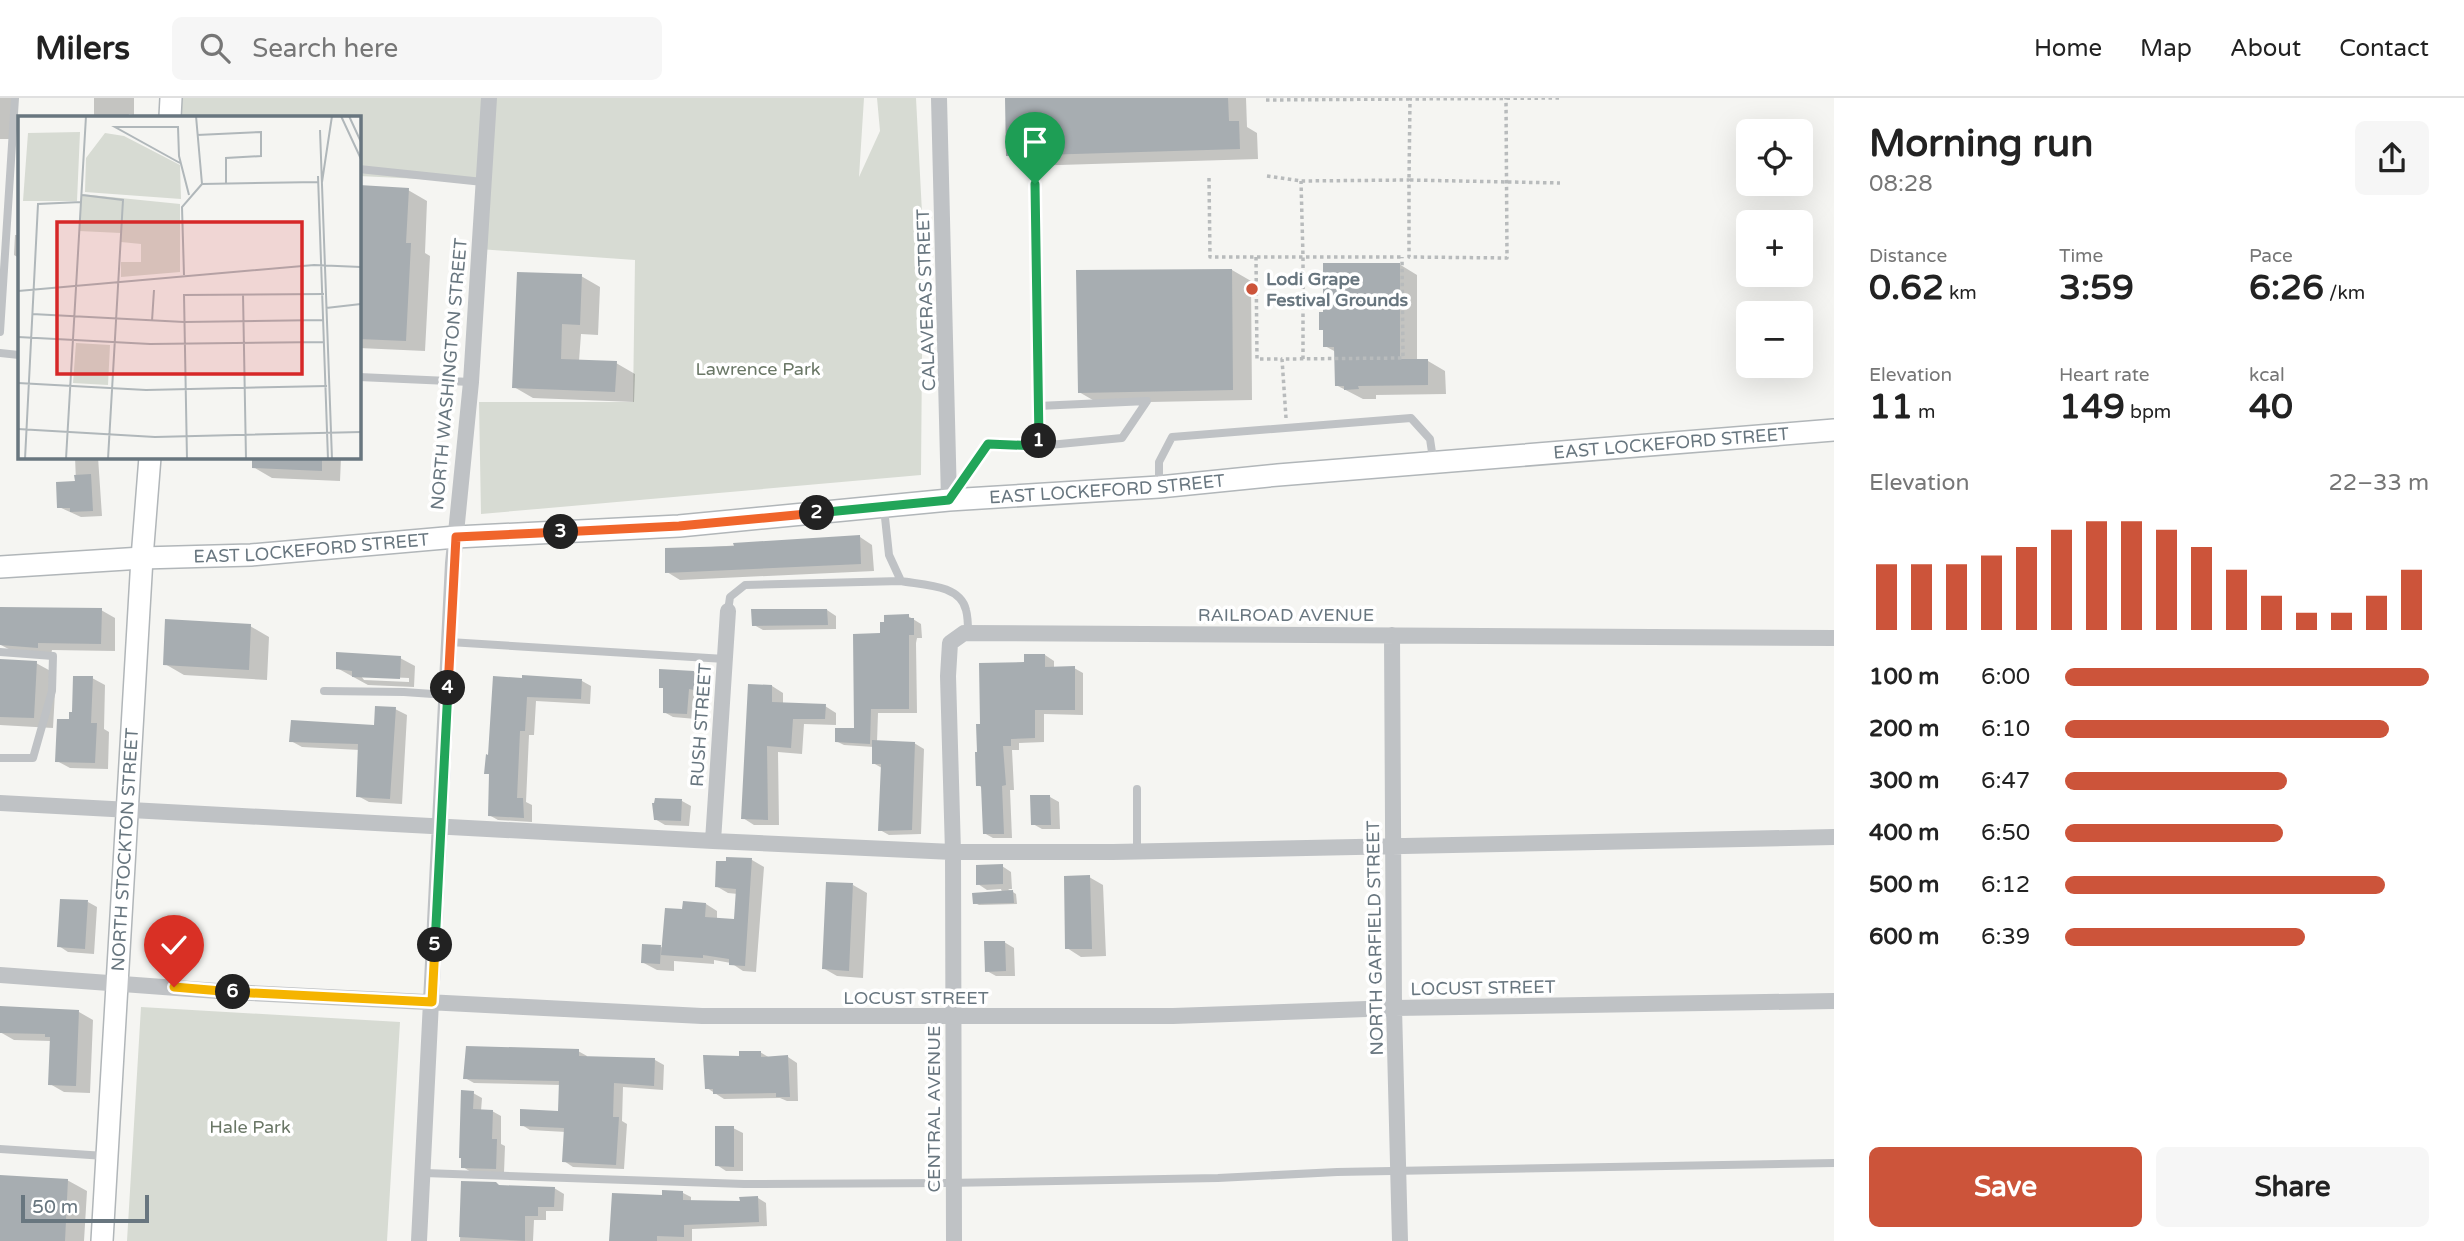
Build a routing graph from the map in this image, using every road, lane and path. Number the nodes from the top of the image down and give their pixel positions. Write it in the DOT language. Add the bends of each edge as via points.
graph roads {
  1 [pos="15,98"];
  2 [pos="171,98"];
  3 [pos="489,98"];
  4 [pos="939,98"];
  5 [pos="1506,98"];
  6 [pos="1559,98"];
  7 [pos="1410,99"];
  8 [pos="1266,100"];
  9 [pos="170,116"];
  10 [pos="0,141"];
  11 [pos="12,141"];
  12 [pos="360,169"];
  13 [pos="1267,176"];
  14 [pos="1209,178"];
  15 [pos="1409,180"];
  16 [pos="1301,181"];
  17 [pos="483,182"];
  18 [pos="1506,182"];
  19 [pos="1560,183"];
  20 [pos="1035,184"];
  21 [pos="1256,257"];
  22 [pos="1303,257"];
  23 [pos="1402,257"];
  24 [pos="1409,257"];
  25 [pos="0,332"];
  26 [pos="0,353"];
  27 [pos="18,355"];
  28 [pos="1282,359"];
  29 [pos="1303,359"];
  30 [pos="360,377"];
  31 [pos="471,382"];
  32 [pos="1038,406"];
  33 [pos="1287,428"];
  34 [pos="1834,430"];
  35 [pos="1039,446"];
  36 [pos="150,458"];
  37 [pos="1434,462"];
  38 [pos="1159,487"];
  39 [pos="949,500"];
  40 [pos="884,507"];
  41 [pos="456,537"];
  42 [pos="142,558"];
  43 [pos="0,567"];
  44 [pos="901,581"];
  45 [pos="728,611"];
  46 [pos="968,633"];
  47 [pos="1392,635"];
  48 [pos="1834,638"];
  49 [pos="449,642"];
  50 [pos="0,652"];
  51 [pos="725,659"];
  52 [pos="324,691"];
  53 [pos="447,695"];
  54 [pos="0,758"];
  55 [pos="1137,789"];
  56 [pos="0,803"];
  57 [pos="128,811"];
  58 [pos="441,826"];
  59 [pos="1834,837"];
  60 [pos="713,841"];
  61 [pos="1393,846"];
  62 [pos="953,852"];
  63 [pos="1137,852"];
  64 [pos="0,975"];
  65 [pos="118,982"];
  66 [pos="432,1002"];
  67 [pos="1834,1002"];
  68 [pos="1394,1008"];
  69 [pos="953,1017"];
  70 [pos="0,1149"];
  71 [pos="107,1156"];
  72 [pos="1834,1163"];
  73 [pos="1398,1172"];
  74 [pos="424,1173"];
  75 [pos="953,1182"];
  76 [pos="102,1241"];
  77 [pos="419,1241"];
  78 [pos="954,1241"];
  79 [pos="1400,1241"];
  1 -- 11 [label="lane"];
  2 -- 9 [label="street"];
  3 -- 17 [label="street, NORTH WASHINGTON STREET"];
  4 -- 39 [label="street, CALAVERAS STREET"];
  5 -- 6 [label="path"];
  5 -- 7 [label="path"];
  5 -- 18 [label="path"];
  7 -- 8 [label="path"];
  7 -- 15 [label="path"];
  10 -- 11 [label="lane"];
  11 -- 25 [label="lane"];
  12 -- 17 [label="lane"];
  13 -- 16 [label="path"];
  14 -- 21 [label="path" via="1210,257"];
  15 -- 16 [label="path"];
  15 -- 18 [label="path"];
  15 -- 24 [label="path"];
  16 -- 22 [label="path"];
  17 -- 31 [label="street, NORTH WASHINGTON STREET"];
  18 -- 19 [label="path"];
  18 -- 24 [label="path" via="1507,258"];
  20 -- 32 [label="lane"];
  21 -- 22 [label="path"];
  21 -- 28 [label="path" via="1256,359"];
  22 -- 23 [label="path"];
  22 -- 29 [label="path"];
  23 -- 24 [label="path"];
  23 -- 29 [label="path" via="1404,358"];
  26 -- 27 [label="lane"];
  28 -- 29 [label="path"];
  28 -- 33 [label="path"];
  30 -- 31 [label="lane"];
  31 -- 41 [label="street, NORTH WASHINGTON STREET"];
  32 -- 35 [label="lane"];
  32 -- 35 [label="lane" via="1147,401 1122,438"];
  33 -- 37 [label="lane" via="1411,418 1430,439"];
  33 -- 38 [label="lane" via="1172,437 1159,462"];
  34 -- 37 [label="street, EAST LOCKEFORD STREET"];
  35 -- 39 [label="lane" via="988,444"];
  36 -- 42 [label="street, NORTH STOCKTON STREET"];
  37 -- 38 [label="street, EAST LOCKEFORD STREET"];
  38 -- 39 [label="street, EAST LOCKEFORD STREET"];
  39 -- 40 [label="street, EAST LOCKEFORD STREET"];
  40 -- 41 [label="street, EAST LOCKEFORD STREET" via="679,526"];
  40 -- 44 [label="lane" via="889,555"];
  41 -- 42 [label="street, EAST LOCKEFORD STREET" via="251,555"];
  41 -- 49 [label="street, NORTH WASHINGTON STREET"];
  42 -- 43 [label="street, EAST LOCKEFORD STREET"];
  42 -- 57 [label="street, NORTH STOCKTON STREET"];
  44 -- 45 [label="lane" via="745,585 730,597"];
  44 -- 46 [label="lane" via="946,589 958,596 966,607"];
  45 -- 51 [label="street, RUSH STREET"];
  46 -- 47 [label="street, RAILROAD AVENUE"];
  46 -- 62 [label="street" via="950,643"];
  47 -- 48 [label="street, RAILROAD AVENUE"];
  47 -- 61 [label="street, NORTH GARFIELD STREET"];
  49 -- 51 [label="lane"];
  49 -- 53 [label="street, NORTH WASHINGTON STREET"];
  50 -- 54 [label="lane" via="53,656 52,691 33,758"];
  51 -- 60 [label="street, RUSH STREET"];
  52 -- 53 [label="lane"];
  53 -- 58 [label="street, NORTH WASHINGTON STREET"];
  55 -- 63 [label="lane"];
  56 -- 57 [label="street"];
  57 -- 58 [label="street"];
  57 -- 65 [label="street, NORTH STOCKTON STREET"];
  58 -- 60 [label="street"];
  58 -- 66 [label="street, NORTH WASHINGTON STREET"];
  59 -- 61 [label="street"];
  60 -- 62 [label="street"];
  61 -- 63 [label="street"];
  61 -- 68 [label="street, NORTH GARFIELD STREET"];
  62 -- 63 [label="street"];
  62 -- 69 [label="street, CENTRAL AVENUE"];
  64 -- 65 [label="street, LOCUST STREET"];
  65 -- 66 [label="street, LOCUST STREET"];
  65 -- 71 [label="street, NORTH STOCKTON STREET"];
  66 -- 69 [label="street, LOCUST STREET" via="702,1016"];
  66 -- 74 [label="street, NORTH WASHINGTON STREET"];
  67 -- 68 [label="street, LOCUST STREET"];
  68 -- 69 [label="street, LOCUST STREET"];
  68 -- 73 [label="street, NORTH GARFIELD STREET"];
  69 -- 75 [label="street, CENTRAL AVENUE"];
  70 -- 71 [label="lane"];
  71 -- 76 [label="street, NORTH STOCKTON STREET"];
  72 -- 73 [label="lane"];
  73 -- 75 [label="lane"];
  73 -- 79 [label="street, NORTH GARFIELD STREET"];
  74 -- 75 [label="lane" via="744,1184"];
  74 -- 77 [label="street, NORTH WASHINGTON STREET"];
  75 -- 78 [label="street, CENTRAL AVENUE"];
}
